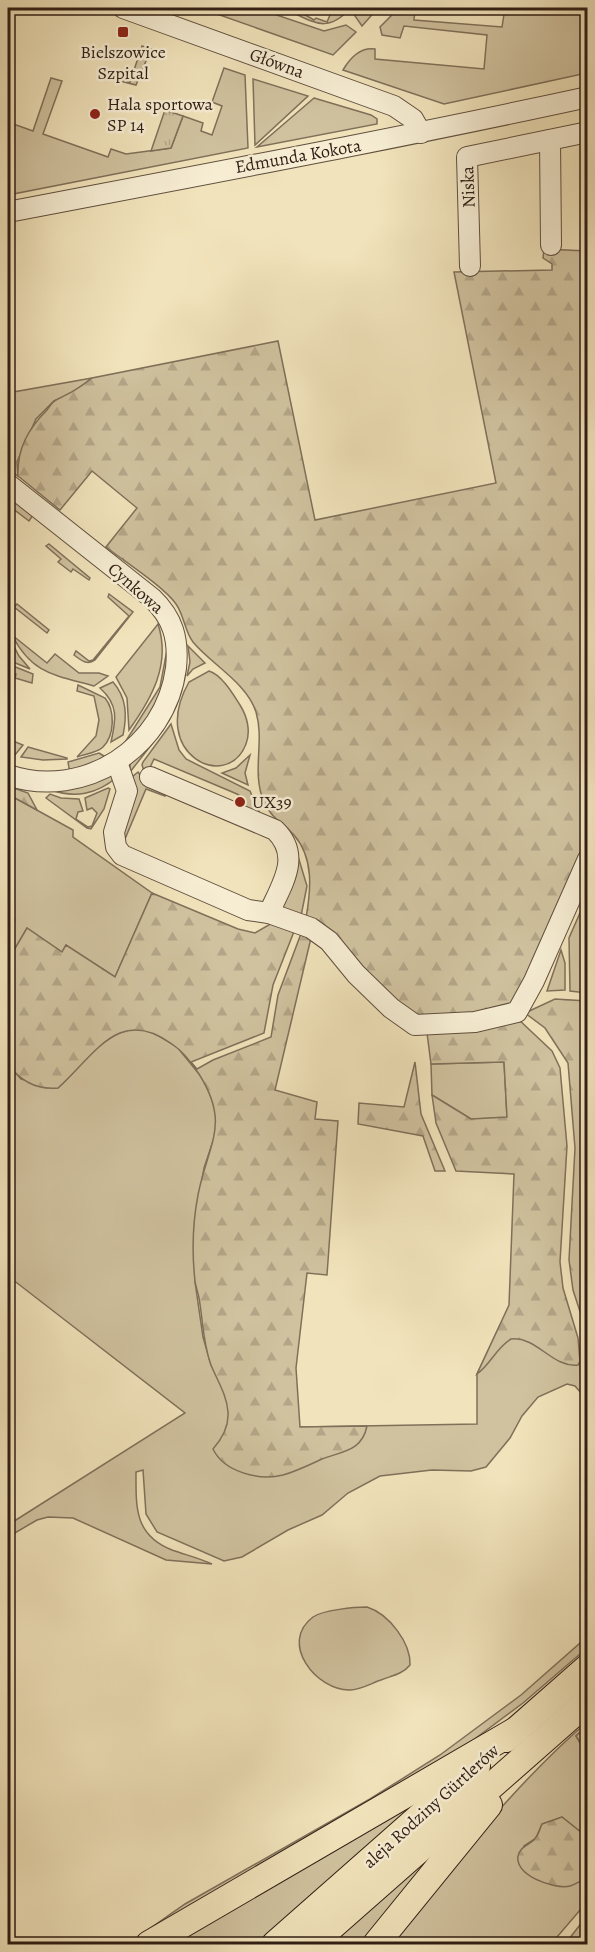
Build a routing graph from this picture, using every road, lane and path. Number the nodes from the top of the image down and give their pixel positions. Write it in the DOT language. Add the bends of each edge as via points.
graph roads {
  1 [pos="123,8"];
  2 [pos="588,96"];
  3 [pos="588,132"];
  4 [pos="421,133"];
  5 [pos="550,140"];
  6 [pos="8,212"];
  7 [pos="551,245"];
  8 [pos="471,266"];
  9 [pos="8,484"];
  10 [pos="121,759"];
  11 [pos="8,775"];
  12 [pos="150,777"];
  13 [pos="588,859"];
  14 [pos="269,913"];
  15 [pos="588,1668"];
  16 [pos="588,1701"];
  17 [pos="518,1729"];
  18 [pos="543,1741"];
  19 [pos="153,1943"];
  20 [pos="275,1944"];
  21 [pos="312,1944"];
  22 [pos="376,1944"];
  1 -- 4 [label="street, Główna" via="394,106 412,119"];
  2 -- 4 [label="street, Edmunda Kokota"];
  3 -- 5 [label="street, Niska"];
  4 -- 6 [label="street, Edmunda Kokota"];
  5 -- 7 [label="street"];
  5 -- 8 [label="street, Niska" via="467,157"];
  9 -- 10 [label="street, Cynkowa" via="152,598 174,628 177,659 171,690 159,719"];
  10 -- 11 [label="street" via="88,776 70,780 33,781"];
  10 -- 14 [label="street" via="127,790 114,832 118,851 248,910"];
  12 -- 14 [label="street" via="275,830 283,837 290,857 289,868"];
  13 -- 14 [label="street" via="517,1012 464,1023 421,1027 410,1022 356,974 322,934"];
  15 -- 17 [label="main road, aleja Rodziny Gürtlerów"];
  16 -- 18 [label="main road, aleja Rodziny Gürtlerów"];
  17 -- 19 [label="main road"];
  17 -- 20 [label="main road, aleja Rodziny Gürtlerów"];
  18 -- 21 [label="main road, aleja Rodziny Gürtlerów"];
  18 -- 22 [label="main road"];
}
